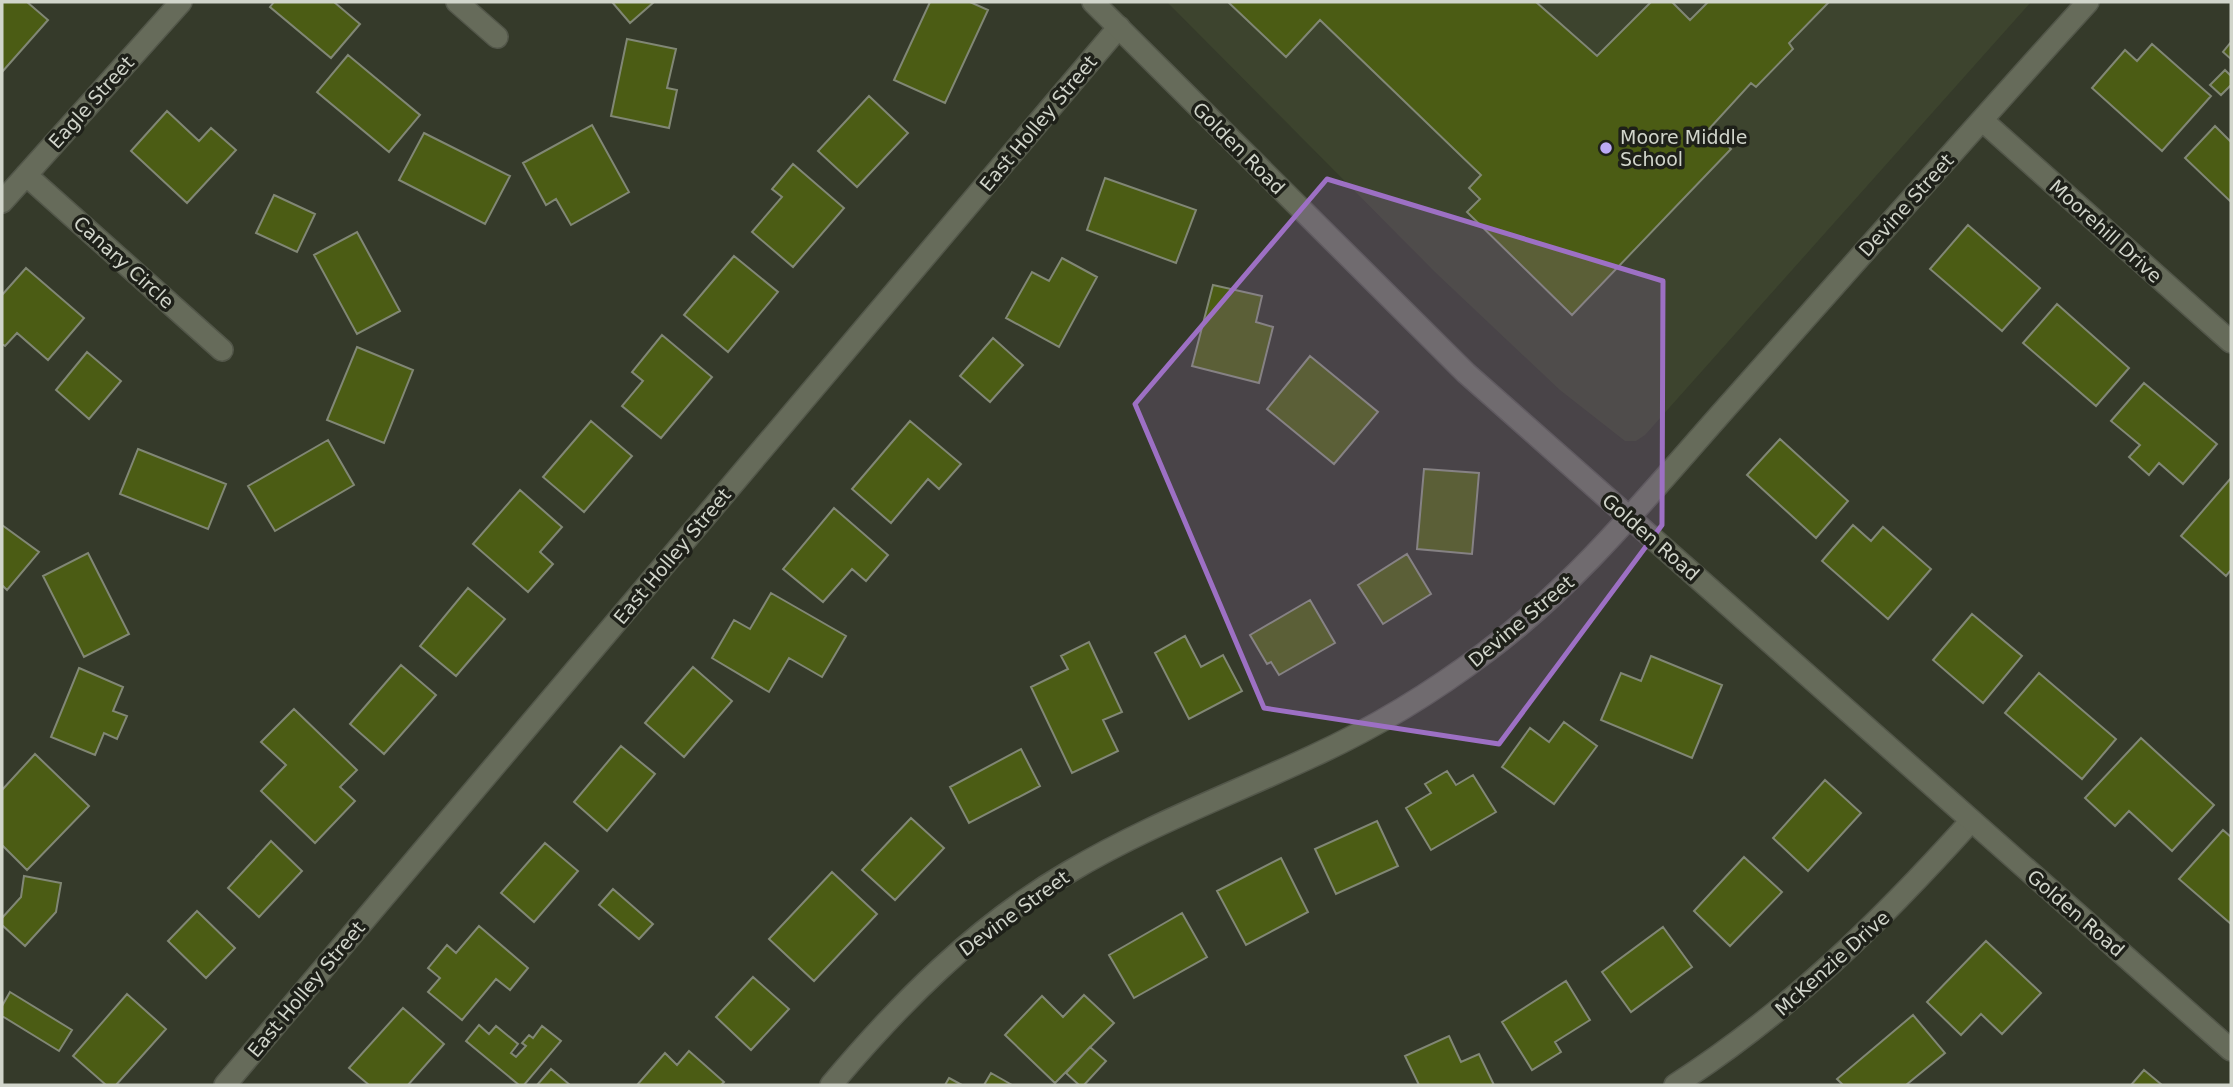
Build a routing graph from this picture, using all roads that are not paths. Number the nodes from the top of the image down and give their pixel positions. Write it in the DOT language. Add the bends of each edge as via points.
graph roads {
  1 [pos="181,2"];
  2 [pos="457,2"];
  3 [pos="1093,2"];
  4 [pos="2088,2"];
  5 [pos="1119,27"];
  6 [pos="496,37"];
  7 [pos="1982,120"];
  8 [pos="26,174"];
  9 [pos="2,202"];
  10 [pos="2231,342"];
  11 [pos="222,350"];
  12 [pos="1629,517"];
  13 [pos="1971,821"];
  14 [pos="2231,1050"];
  15 [pos="225,1085"];
  16 [pos="831,1085"];
  17 [pos="1675,1085"];
  1 -- 8 [label="street, Eagle Street"];
  2 -- 6 [label="street"];
  3 -- 5 [label="street, Golden Road"];
  4 -- 7 [label="street, Devine Street"];
  5 -- 12 [label="street, Golden Road" via="1466,373"];
  5 -- 15 [label="street, East Holley Street"];
  7 -- 10 [label="street, Moorehill Drive"];
  7 -- 12 [label="street, Devine Street"];
  8 -- 9 [label="street, Eagle Street"];
  8 -- 11 [label="street, Canary Circle"];
  12 -- 13 [label="street, Golden Road"];
  12 -- 16 [label="street, Devine Street" via="1547,603 1444,682 1360,733 1144,832 1031,896 942,968"];
  13 -- 14 [label="street, Golden Road"];
  13 -- 17 [label="street, McKenzie Drive" via="1891,911 1828,971"];
}
